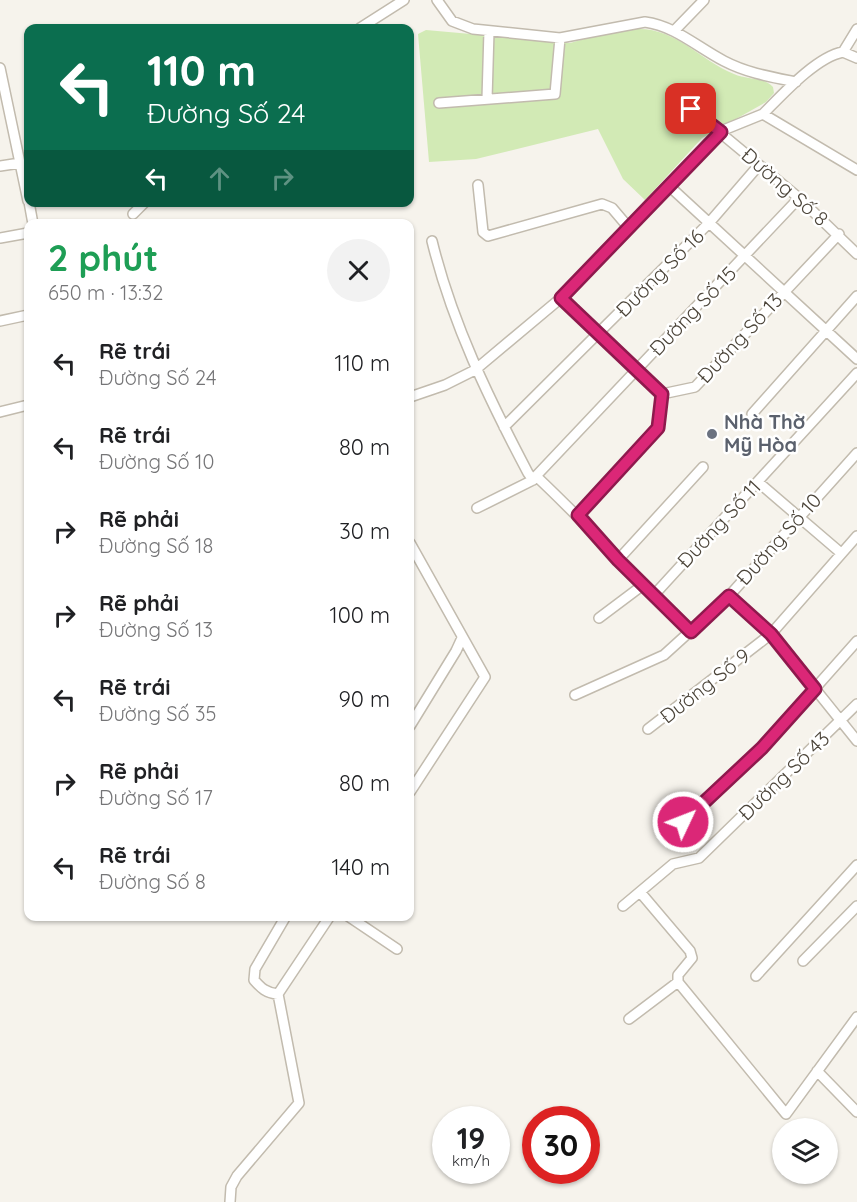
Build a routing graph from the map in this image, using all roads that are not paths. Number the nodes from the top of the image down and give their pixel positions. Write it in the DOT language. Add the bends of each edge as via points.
graph roads {
  1 [pos="404,0"];
  2 [pos="437,0"];
  3 [pos="704,0"];
  4 [pos="366,24"];
  5 [pos="857,29"];
  6 [pos="489,31"];
  7 [pos="674,31"];
  8 [pos="560,38"];
  9 [pos="843,52"];
  10 [pos="857,58"];
  11 [pos="0,68"];
  12 [pos="1,80"];
  13 [pos="796,82"];
  14 [pos="488,99"];
  15 [pos="682,101"];
  16 [pos="439,103"];
  17 [pos="763,114"];
  18 [pos="721,132"];
  19 [pos="20,163"];
  20 [pos="759,165"];
  21 [pos="0,166"];
  22 [pos="857,170"];
  23 [pos="24,180"];
  24 [pos="478,185"];
  25 [pos="668,185"];
  26 [pos="799,198"];
  27 [pos="140,207"];
  28 [pos="133,214"];
  29 [pos="709,223"];
  30 [pos="629,228"];
  31 [pos="24,234"];
  32 [pos="839,234"];
  33 [pos="0,238"];
  34 [pos="432,242"];
  35 [pos="857,254"];
  36 [pos="746,256"];
  37 [pos="783,292"];
  38 [pos="857,296"];
  39 [pos="561,298"];
  40 [pos="24,316"];
  41 [pos="0,321"];
  42 [pos="826,329"];
  43 [pos="598,335"];
  44 [pos="857,358"];
  45 [pos="476,370"];
  46 [pos="636,370"];
  47 [pos="857,373"];
  48 [pos="662,394"];
  49 [pos="414,396"];
  50 [pos="24,406"];
  51 [pos="0,412"];
  52 [pos="752,414"];
  53 [pos="504,427"];
  54 [pos="857,453"];
  55 [pos="703,468"];
  56 [pos="535,478"];
  57 [pos="758,482"];
  58 [pos="477,508"];
  59 [pos="578,515"];
  60 [pos="797,518"];
  61 [pos="857,536"];
  62 [pos="414,550"];
  63 [pos="841,553"];
  64 [pos="618,560"];
  65 [pos="643,585"];
  66 [pos="654,595"];
  67 [pos="729,596"];
  68 [pos="599,618"];
  69 [pos="691,632"];
  70 [pos="771,634"];
  71 [pos="462,638"];
  72 [pos="857,641"];
  73 [pos="815,689"];
  74 [pos="575,695"];
  75 [pos="857,704"];
  76 [pos="414,719"];
  77 [pos="840,720"];
  78 [pos="648,729"];
  79 [pos="857,741"];
  80 [pos="414,786"];
  81 [pos="683,822"];
  82 [pos="857,866"];
  83 [pos="640,892"];
  84 [pos="622,906"];
  85 [pos="857,906"];
  86 [pos="283,921"];
  87 [pos="327,921"];
  88 [pos="355,921"];
  89 [pos="397,949"];
  90 [pos="803,961"];
  91 [pos="756,976"];
  92 [pos="678,982"];
  93 [pos="278,994"];
  94 [pos="857,1017"];
  95 [pos="630,1019"];
  96 [pos="817,1071"];
  97 [pos="857,1112"];
  98 [pos="230,1202"];
  1 -- 4 [label="street"];
  2 -- 6 [label="street" via="452,21"];
  3 -- 7 [label="street"];
  5 -- 9 [label="street"];
  6 -- 8 [label="street"];
  6 -- 14 [label="street"];
  7 -- 8 [label="street" via="645,22"];
  7 -- 13 [label="street" via="724,61 753,73"];
  8 -- 14 [label="street" via="555,94"];
  9 -- 10 [label="street"];
  9 -- 13 [label="street" via="831,56"];
  11 -- 12 [label="street"];
  12 -- 19 [label="street"];
  13 -- 17 [label="street"];
  14 -- 16 [label="street"];
  15 -- 18 [label="street, Đường Số 8"];
  17 -- 18 [label="street"];
  17 -- 22 [label="street"];
  18 -- 20 [label="street, Đường Số 8"];
  18 -- 25 [label="street"];
  19 -- 21 [label="street"];
  19 -- 23 [label="street"];
  20 -- 26 [label="street, Đường Số 8"];
  20 -- 29 [label="street, Đường Số 16"];
  24 -- 30 [label="street" via="483,232 488,236 602,204 612,208"];
  25 -- 29 [label="street"];
  25 -- 30 [label="street"];
  26 -- 32 [label="street, Đường Số 8"];
  26 -- 36 [label="street, Đường Số 15"];
  27 -- 28 [label="street"];
  29 -- 36 [label="street"];
  29 -- 43 [label="street, Đường Số 16"];
  30 -- 39 [label="street"];
  31 -- 33 [label="street"];
  32 -- 35 [label="street, Đường Số 8"];
  32 -- 37 [label="street, Đường Số 13"];
  34 -- 45 [label="street" via="439,272"];
  36 -- 37 [label="street"];
  36 -- 46 [label="street, Đường Số 15"];
  37 -- 42 [label="street"];
  37 -- 48 [label="street, Đường Số 13" via="695,387"];
  38 -- 42 [label="street"];
  39 -- 43 [label="street"];
  39 -- 45 [label="street"];
  40 -- 41 [label="street"];
  42 -- 44 [label="street"];
  42 -- 52 [label="street"];
  43 -- 46 [label="street"];
  43 -- 53 [label="street, Đường Số 16"];
  45 -- 49 [label="street"];
  45 -- 53 [label="street"];
  46 -- 48 [label="street"];
  46 -- 56 [label="street, Đường Số 15"];
  47 -- 57 [label="street, Đường Số 11"];
  48 -- 59 [label="street" via="658,428"];
  50 -- 51 [label="street"];
  53 -- 56 [label="street"];
  54 -- 60 [label="street, Đường Số 10"];
  55 -- 64 [label="street"];
  56 -- 58 [label="street"];
  56 -- 59 [label="street"];
  57 -- 60 [label="street"];
  57 -- 66 [label="street, Đường Số 11"];
  59 -- 64 [label="street"];
  60 -- 63 [label="street"];
  60 -- 67 [label="street, Đường Số 10"];
  61 -- 63 [label="street, Đường Số 9"];
  62 -- 71 [label="street"];
  63 -- 70 [label="street, Đường Số 9"];
  64 -- 65 [label="street"];
  65 -- 66 [label="street"];
  65 -- 68 [label="street"];
  66 -- 69 [label="street"];
  67 -- 69 [label="street, Đường Số 10"];
  67 -- 70 [label="street"];
  69 -- 74 [label="street, Đường Số 10" via="663,655"];
  70 -- 73 [label="street"];
  70 -- 78 [label="street, Đường Số 9"];
  71 -- 76 [label="street"];
  71 -- 80 [label="street" via="485,677"];
  72 -- 73 [label="street"];
  73 -- 77 [label="street"];
  73 -- 81 [label="street" via="762,748"];
  75 -- 77 [label="street, Đường Số 43"];
  77 -- 79 [label="street"];
  77 -- 83 [label="street, Đường Số 43" via="699,858 673,864"];
  82 -- 91 [label="street"];
  83 -- 84 [label="street, Đường Số 43"];
  83 -- 92 [label="street" via="692,955 678,975"];
  85 -- 90 [label="street"];
  86 -- 93 [label="street" via="255,969 254,980 262,990"];
  87 -- 93 [label="street"];
  88 -- 89 [label="street"];
  92 -- 95 [label="street"];
  92 -- 96 [label="street" via="786,1114"];
  93 -- 98 [label="street" via="299,1103 237,1176"];
  94 -- 96 [label="street"];
  96 -- 97 [label="street"];
}
